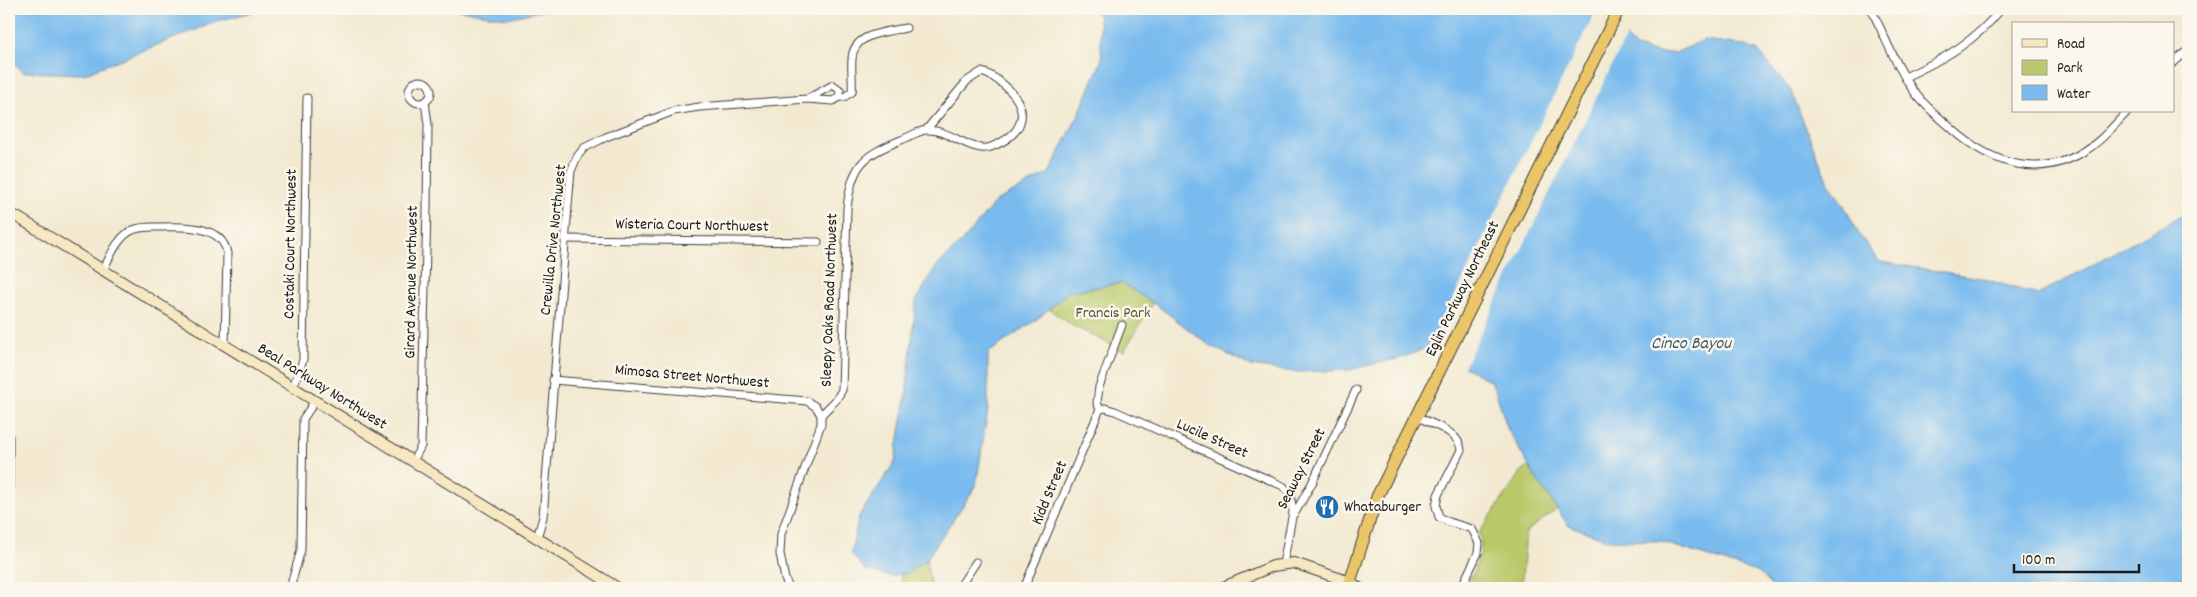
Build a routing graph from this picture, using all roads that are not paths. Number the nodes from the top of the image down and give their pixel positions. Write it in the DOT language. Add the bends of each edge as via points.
graph roads {
  1 [pos="1619,9"];
  2 [pos="1871,9"];
  3 [pos="2000,9"];
  4 [pos="906,28"];
  5 [pos="2188,50"];
  6 [pos="2174,62"];
  7 [pos="1904,76"];
  8 [pos="839,97"];
  9 [pos="307,98"];
  10 [pos="807,99"];
  11 [pos="425,102"];
  12 [pos="2127,112"];
  13 [pos="926,130"];
  14 [pos="9,212"];
  15 [pos="565,238"];
  16 [pos="818,242"];
  17 [pos="103,270"];
  18 [pos="1122,325"];
  19 [pos="225,345"];
  20 [pos="554,380"];
  21 [pos="293,387"];
  22 [pos="1356,390"];
  23 [pos="315,401"];
  24 [pos="1100,409"];
  25 [pos="821,415"];
  26 [pos="1418,417"];
  27 [pos="9,438"];
  28 [pos="413,461"];
  29 [pos="9,509"];
  30 [pos="1292,514"];
  31 [pos="537,538"];
  32 [pos="976,562"];
  33 [pos="1283,564"];
  34 [pos="292,581"];
  35 [pos="1353,586"];
  36 [pos="618,588"];
  37 [pos="789,588"];
  38 [pos="959,588"];
  39 [pos="1024,588"];
  40 [pos="1221,588"];
  41 [pos="1462,588"];
  1 -- 26 [label="highway, Eglin Parkway Northeast"];
  2 -- 7 [label="street"];
  3 -- 7 [label="street" via="1960,48 1936,63"];
  4 -- 8 [label="street" via="878,33 861,41 853,52 852,92"];
  5 -- 6 [label="street"];
  7 -- 12 [label="street" via="1921,100 1966,141 1992,157 2015,164 2050,164 2078,155 2104,137"];
  8 -- 10 [label="street, Crewilla Drive Northwest" via="833,101"];
  8 -- 10 [label="street, Crewilla Drive Northwest" via="840,90 833,85"];
  9 -- 21 [label="street, Costaki Court Northwest" via="303,360"];
  10 -- 15 [label="street, Crewilla Drive Northwest" via="685,109 663,114 590,144 577,157 572,171"];
  11 -- 28 [label="street, Girard Avenue Northwest" via="428,190 422,436"];
  13 -- 13 [label="street, Sleepy Oaks Road Northwest" via="949,135 972,146 988,148 1015,130 1022,110 1009,89 988,73 981,72 967,80"];
  13 -- 25 [label="street, Sleepy Oaks Road Northwest" via="868,158 855,171 850,184 842,390"];
  14 -- 17 [label="main road, Beal Parkway Northwest"];
  15 -- 16 [label="street, Wisteria Court Northwest"];
  15 -- 20 [label="street, Crewilla Drive Northwest"];
  17 -- 19 [label="main road, Beal Parkway Northwest"];
  17 -- 19 [label="street" via="121,239 134,230 190,228 218,237 227,253"];
  18 -- 24 [label="street" via="1097,393"];
  19 -- 21 [label="main road, Beal Parkway Northwest"];
  20 -- 25 [label="street, Mimosa Street Northwest" via="807,400"];
  20 -- 31 [label="street, Crewilla Drive Northwest" via="543,517"];
  21 -- 23 [label="main road, Beal Parkway Northwest"];
  22 -- 30 [label="street, Seaway Street" via="1312,483"];
  23 -- 28 [label="main road, Beal Parkway Northwest"];
  23 -- 34 [label="street" via="303,419 300,550"];
  24 -- 30 [label="street, Lucile Street" via="1114,411 1283,486 1293,502"];
  24 -- 39 [label="street, Kidd Street"];
  25 -- 37 [label="street" via="821,424 781,534 780,554 784,579"];
  26 -- 35 [label="highway, Eglin Parkway Northeast" via="1378,498"];
  26 -- 41 [label="street" via="1455,436 1460,442 1461,450 1438,495 1436,506 1439,517 1472,529 1479,543 1478,553"];
  27 -- 29 [label="street"];
  28 -- 31 [label="main road, Beal Parkway Northwest"];
  30 -- 33 [label="street, Seaway Street"];
  31 -- 36 [label="main road, Beal Parkway Northwest"];
  32 -- 38 [label="street"];
  33 -- 35 [label="main road" via="1294,563"];
  33 -- 40 [label="main road"];
}
